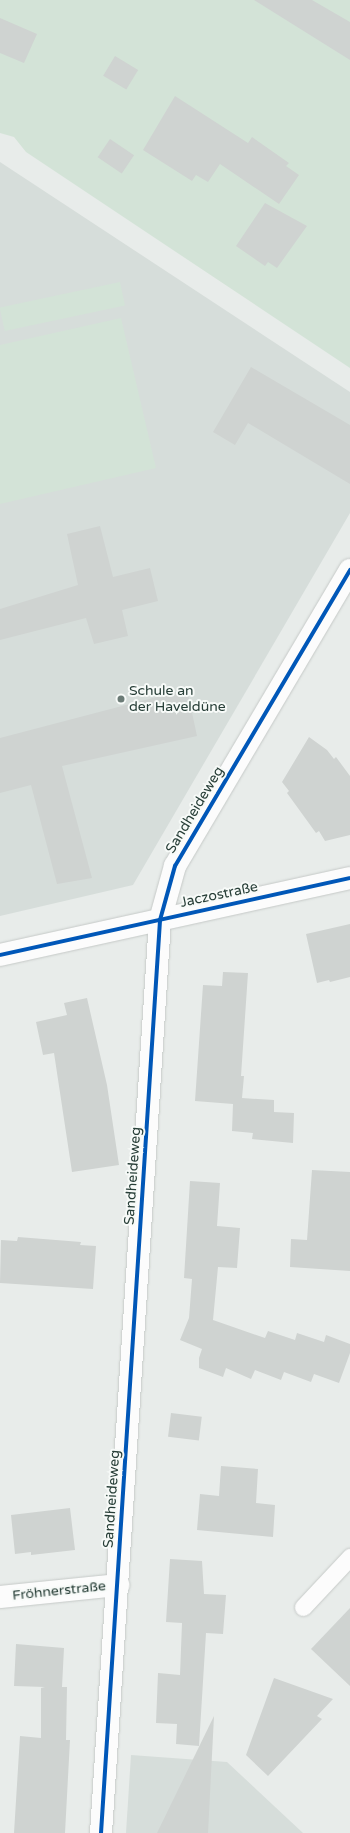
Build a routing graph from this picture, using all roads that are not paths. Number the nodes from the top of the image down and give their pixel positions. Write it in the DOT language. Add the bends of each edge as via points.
graph roads {
  1 [pos="350,570"];
  2 [pos="350,878"];
  3 [pos="160,920"];
  4 [pos="0,956"];
  5 [pos="350,1557"];
  6 [pos="118,1585"];
  7 [pos="0,1597"];
  8 [pos="303,1607"];
  9 [pos="101,1833"];
  1 -- 3 [label="street, Sandheideweg" via="175,866"];
  2 -- 3 [label="street, Jaczostraße"];
  3 -- 4 [label="street, Jaczostraße"];
  3 -- 6 [label="street, Sandheideweg"];
  5 -- 8 [label="lane"];
  6 -- 7 [label="street, Fröhnerstraße"];
  6 -- 9 [label="street, Sandheideweg"];
}
